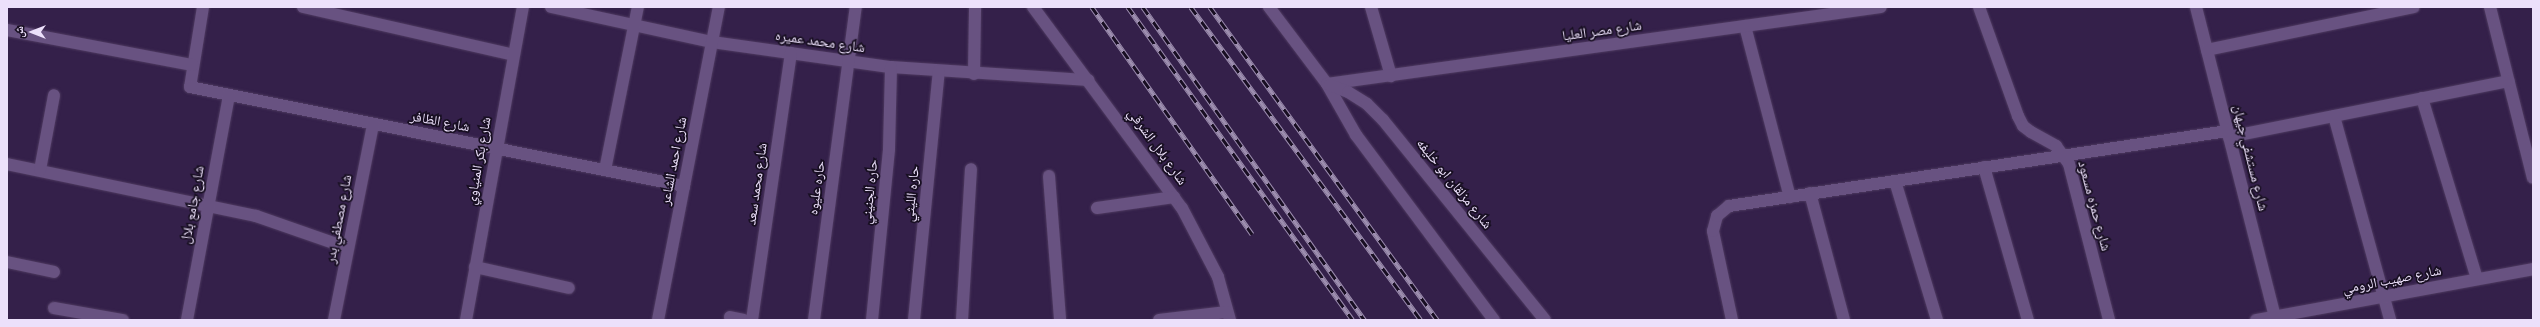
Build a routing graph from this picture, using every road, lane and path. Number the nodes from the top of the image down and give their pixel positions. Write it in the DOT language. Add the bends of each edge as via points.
graph roads {
  1 [pos="203,7"];
  2 [pos="303,7"];
  3 [pos="522,7"];
  4 [pos="551,7"];
  5 [pos="638,7"];
  6 [pos="719,7"];
  7 [pos="856,7"];
  8 [pos="975,7"];
  9 [pos="1033,7"];
  10 [pos="1371,7"];
  11 [pos="1881,7"];
  12 [pos="1979,7"];
  13 [pos="2196,7"];
  14 [pos="2414,7"];
  15 [pos="2490,7"];
  16 [pos="1272,9"];
  17 [pos="634,25"];
  18 [pos="1746,26"];
  19 [pos="7,30"];
  20 [pos="712,42"];
  21 [pos="2207,50"];
  22 [pos="791,53"];
  23 [pos="514,55"];
  24 [pos="849,61"];
  25 [pos="193,65"];
  26 [pos="891,67"];
  27 [pos="939,71"];
  28 [pos="974,74"];
  29 [pos="1391,76"];
  30 [pos="1089,80"];
  31 [pos="2508,81"];
  32 [pos="1327,84"];
  33 [pos="54,95"];
  34 [pos="229,95"];
  35 [pos="2422,98"];
  36 [pos="2334,116"];
  37 [pos="373,124"];
  38 [pos="2228,134"];
  39 [pos="497,148"];
  40 [pos="2064,155"];
  41 [pos="7,164"];
  42 [pos="1984,167"];
  43 [pos="971,169"];
  44 [pos="40,170"];
  45 [pos="605,170"];
  46 [pos="1049,176"];
  47 [pos="2533,178"];
  48 [pos="1895,181"];
  49 [pos="684,186"];
  50 [pos="1810,193"];
  51 [pos="1790,196"];
  52 [pos="1174,197"];
  53 [pos="208,204"];
  54 [pos="1097,208"];
  55 [pos="348,248"];
  56 [pos="7,262"];
  57 [pos="475,268"];
  58 [pos="2533,269"];
  59 [pos="54,272"];
  60 [pos="2477,279"];
  61 [pos="569,288"];
  62 [pos="2384,297"];
  63 [pos="54,308"];
  64 [pos="1228,316"];
  65 [pos="730,317"];
  66 [pos="2275,317"];
  67 [pos="123,320"];
  68 [pos="187,320"];
  69 [pos="334,320"];
  70 [pos="466,320"];
  71 [pos="658,320"];
  72 [pos="744,320"];
  73 [pos="752,320"];
  74 [pos="814,320"];
  75 [pos="872,320"];
  76 [pos="914,320"];
  77 [pos="962,320"];
  78 [pos="1060,320"];
  79 [pos="1159,320"];
  80 [pos="1494,320"];
  81 [pos="1544,320"];
  82 [pos="1732,320"];
  83 [pos="1844,320"];
  84 [pos="1937,320"];
  85 [pos="2028,320"];
  86 [pos="2109,320"];
  87 [pos="2256,320"];
  88 [pos="2390,320"];
  1 -- 25 [label="street"];
  2 -- 23 [label="street"];
  3 -- 23 [label="street, شارع بكر المنياوي"];
  4 -- 17 [label="street, شارع محمد عميره"];
  5 -- 17 [label="street"];
  6 -- 20 [label="street, شارع احمد الشاعر"];
  7 -- 24 [label="street, حاره عليوه"];
  8 -- 28 [label="street"];
  9 -- 30 [label="street, شارع بلال الشرقي"];
  10 -- 29 [label="street"];
  11 -- 18 [label="street, شارع مصر العليا"];
  12 -- 40 [label="street, شارع حمزه مسعود" via="2023,126 2056,146"];
  13 -- 21 [label="street, شارع مستشفي جيهان"];
  14 -- 21 [label="street"];
  15 -- 31 [label="street"];
  16 -- 32 [label="street"];
  17 -- 20 [label="street, شارع محمد عميره"];
  17 -- 45 [label="street"];
  18 -- 29 [label="street, شارع مصر العليا"];
  18 -- 51 [label="street"];
  19 -- 25 [label="street"];
  20 -- 22 [label="street, شارع محمد عميره"];
  20 -- 49 [label="street, شارع احمد الشاعر"];
  21 -- 38 [label="street, شارع مستشفي جيهان"];
  22 -- 24 [label="street, شارع محمد عميره"];
  22 -- 73 [label="street, شارع محمد سعد"];
  23 -- 39 [label="street, شارع بكر المنياوي"];
  24 -- 26 [label="street, شارع محمد عميره"];
  24 -- 74 [label="street, حاره عليوه"];
  25 -- 34 [label="street, شارع الظافر" via="190,86"];
  26 -- 27 [label="street, شارع محمد عميره"];
  26 -- 75 [label="street, حاره الجنيني" via="889,149"];
  27 -- 28 [label="street, شارع محمد عميره"];
  27 -- 76 [label="street, حاره الليثي"];
  28 -- 30 [label="street, شارع محمد عميره"];
  29 -- 32 [label="street, شارع مصر العليا"];
  30 -- 52 [label="street, شارع بلال الشرقي"];
  31 -- 35 [label="street"];
  31 -- 47 [label="street"];
  32 -- 80 [label="street" via="1356,136"];
  32 -- 81 [label="street, شارع مزلقان ابو خليفه" via="1348,92 1367,104 1383,120"];
  33 -- 44 [label="street"];
  34 -- 37 [label="street, شارع الظافر"];
  34 -- 53 [label="street, شارع جامع بلال"];
  35 -- 36 [label="street"];
  35 -- 60 [label="street"];
  36 -- 38 [label="street"];
  36 -- 62 [label="street"];
  37 -- 39 [label="street, شارع الظافر"];
  37 -- 55 [label="street, شارع مصطفي بدر"];
  38 -- 40 [label="street"];
  38 -- 66 [label="street, شارع مستشفي جيهان"];
  39 -- 45 [label="street, شارع الظافر"];
  39 -- 57 [label="street, شارع بكر المنياوي"];
  40 -- 42 [label="street"];
  40 -- 86 [label="street, شارع حمزه مسعود"];
  41 -- 44 [label="street"];
  42 -- 48 [label="street"];
  42 -- 85 [label="street"];
  43 -- 77 [label="street"];
  44 -- 53 [label="street"];
  45 -- 49 [label="street, شارع الظافر"];
  46 -- 78 [label="street"];
  48 -- 50 [label="street"];
  48 -- 84 [label="street"];
  49 -- 71 [label="street, شارع احمد الشاعر"];
  50 -- 51 [label="street"];
  50 -- 83 [label="street"];
  51 -- 82 [label="street" via="1729,206 1717,216 1714,237"];
  52 -- 54 [label="street"];
  52 -- 64 [label="street, شارع بلال الشرقي" via="1218,277"];
  53 -- 55 [label="street" via="256,216"];
  53 -- 68 [label="street, شارع جامع بلال"];
  55 -- 69 [label="street, شارع مصطفي بدر"];
  56 -- 59 [label="street"];
  57 -- 61 [label="street"];
  57 -- 70 [label="street, شارع بكر المنياوي"];
  58 -- 60 [label="street, شارع صهيب الرومي"];
  60 -- 62 [label="street, شارع صهيب الرومي"];
  62 -- 66 [label="street, شارع صهيب الرومي"];
  62 -- 88 [label="street"];
  63 -- 67 [label="street"];
  64 -- 79 [label="street"];
  65 -- 72 [label="street"];
  66 -- 87 [label="street, شارع صهيب الرومي"];
}
